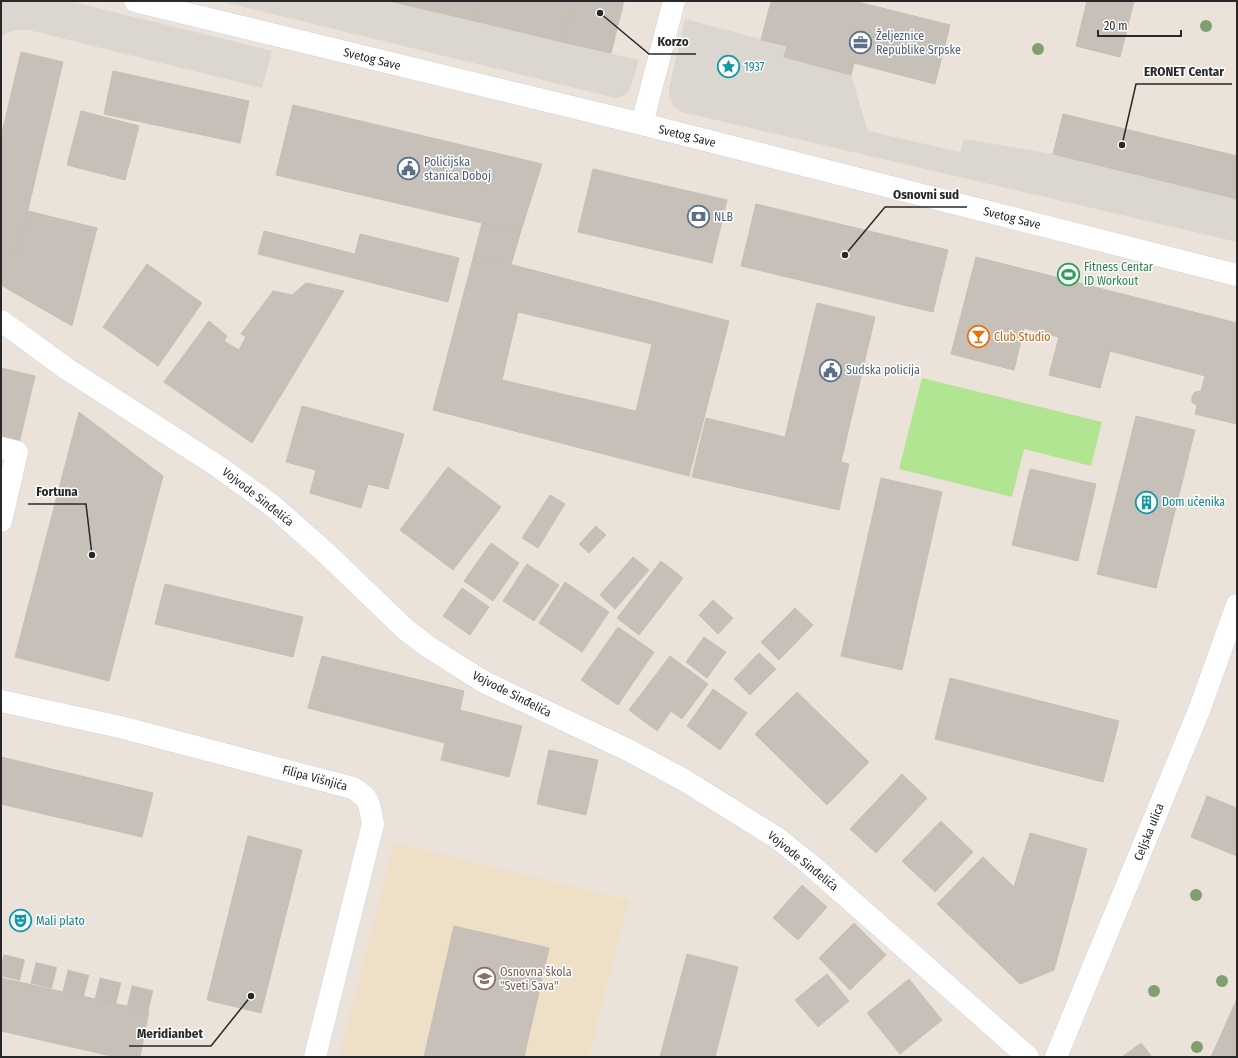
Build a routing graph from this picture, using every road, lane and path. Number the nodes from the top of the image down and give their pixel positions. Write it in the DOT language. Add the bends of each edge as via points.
graph roads {
  1 [pos="135,1"];
  2 [pos="674,1"];
  3 [pos="642,124"];
  4 [pos="1237,275"];
  5 [pos="1,321"];
  6 [pos="1,448"];
  7 [pos="1,521"];
  8 [pos="1237,605"];
  9 [pos="1,701"];
  10 [pos="315,1057"];
  11 [pos="1028,1057"];
  12 [pos="1056,1057"];
  1 -- 3 [label="street, Svetog Save"];
  2 -- 3 [label="street"];
  3 -- 4 [label="street, Svetog Save"];
  5 -- 11 [label="street, Vojvode Sinđelića" via="68,369 219,467 274,507 405,629 427,646 484,682 628,750 684,780 777,838"];
  6 -- 7 [label="street" via="17,452"];
  8 -- 12 [label="street, Celjska ulica" via="1200,708"];
  9 -- 10 [label="street, Filipa Višnjića" via="120,727 353,788 364,795 369,804 373,824"];
}
